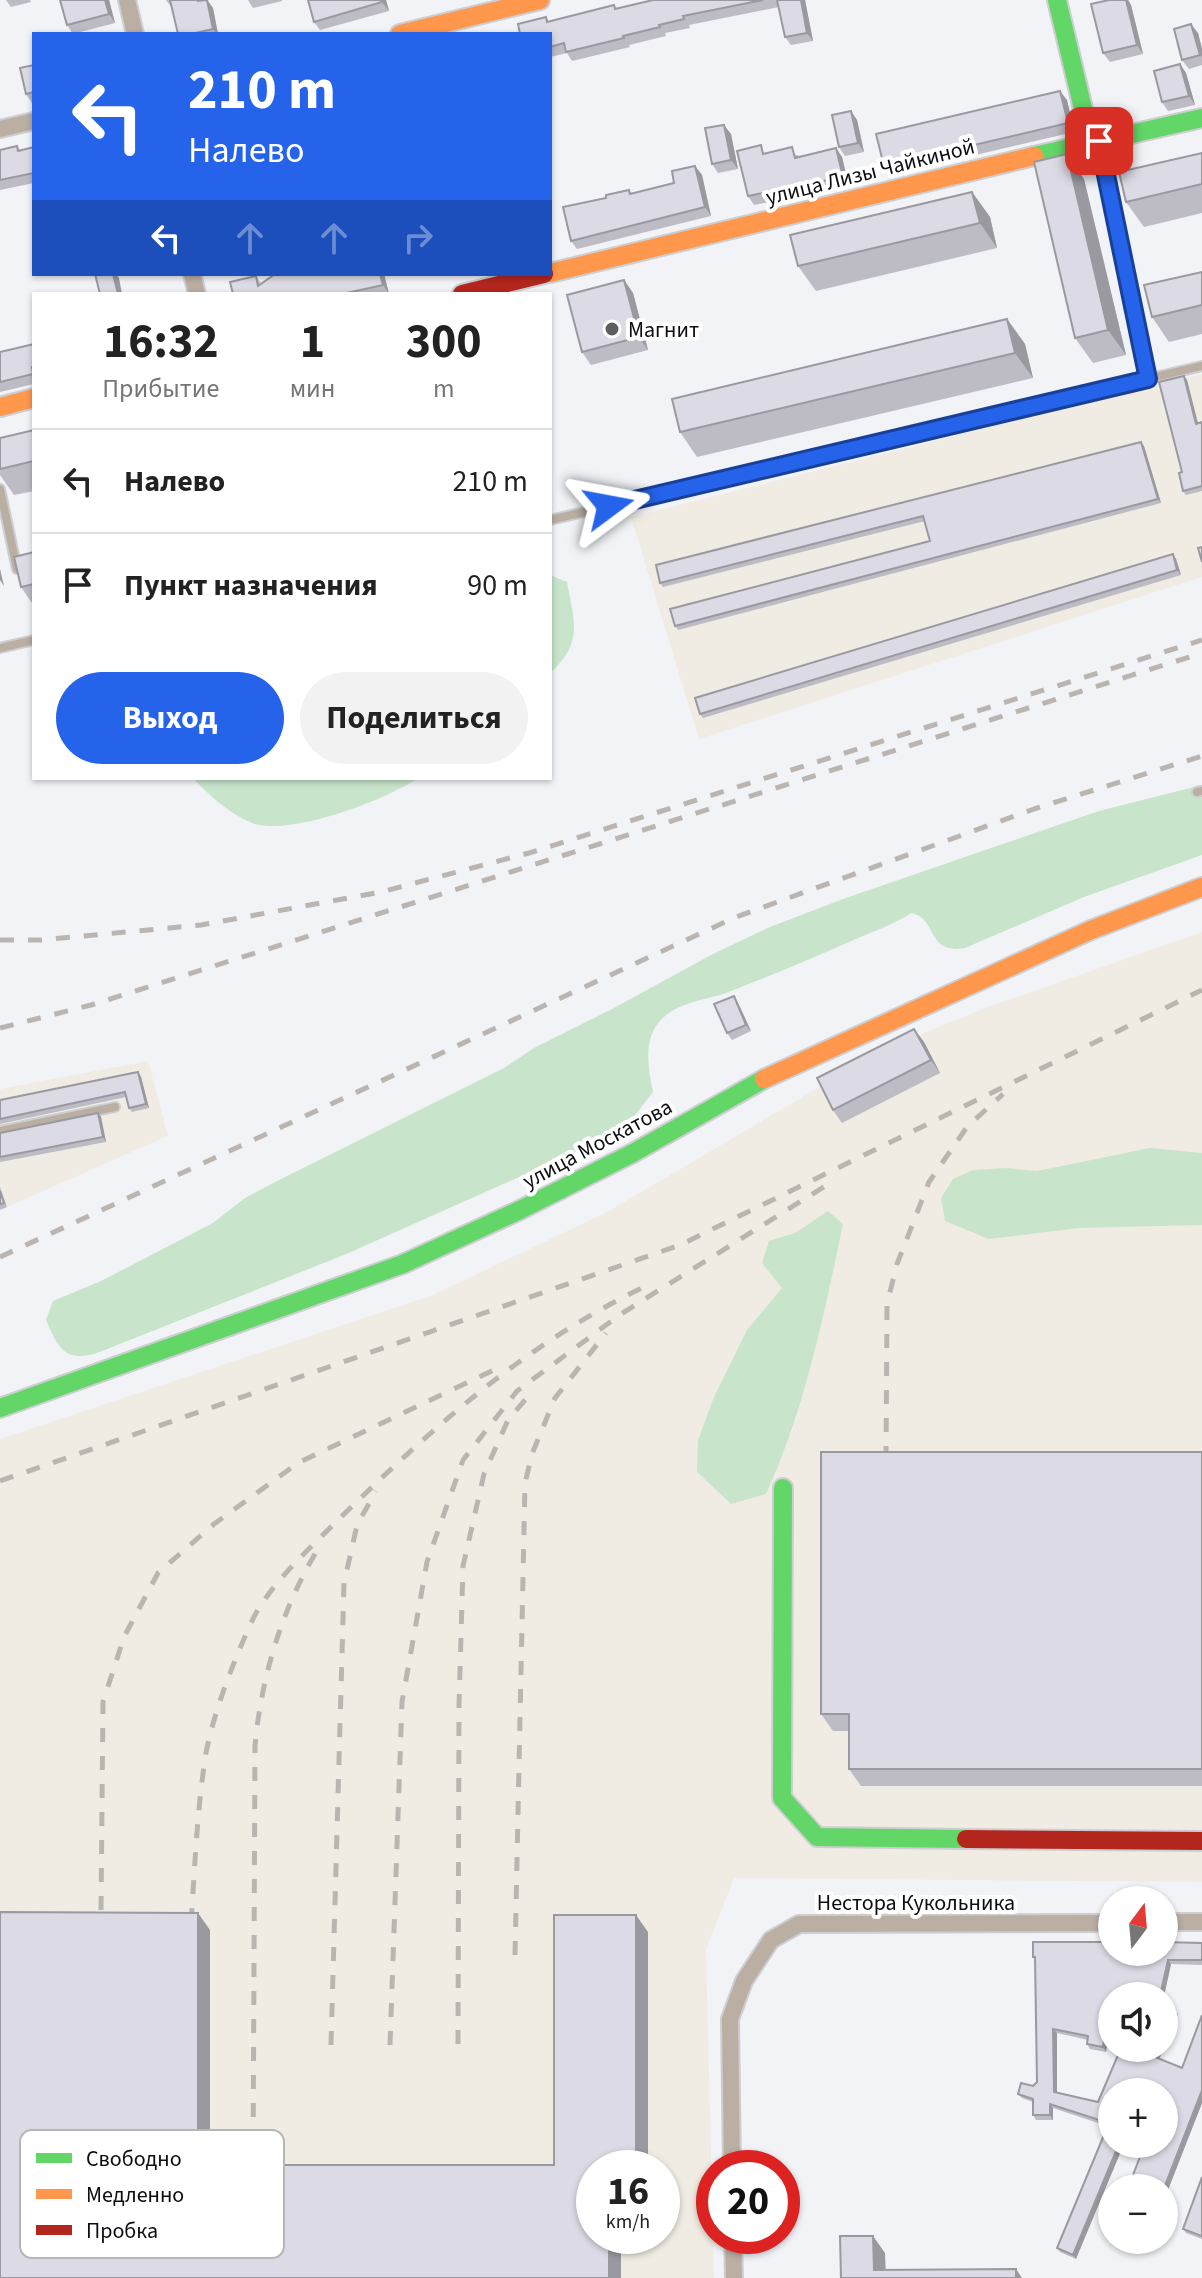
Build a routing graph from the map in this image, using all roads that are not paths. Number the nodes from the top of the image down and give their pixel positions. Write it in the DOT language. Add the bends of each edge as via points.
graph roads {
  1 [pos="127,0"];
  2 [pos="540,0"];
  3 [pos="1057,0"];
  4 [pos="479,7"];
  5 [pos="135,32"];
  6 [pos="406,32"];
  7 [pos="1202,118"];
  8 [pos="32,121"];
  9 [pos="0,129"];
  10 [pos="1095,141"];
  11 [pos="552,272"];
  12 [pos="535,276"];
  13 [pos="470,292"];
  14 [pos="1202,366"];
  15 [pos="1148,379"];
  16 [pos="32,399"];
  17 [pos="0,407"];
  18 [pos="0,489"];
  19 [pos="552,520"];
  20 [pos="10,537"];
  21 [pos="0,540"];
  22 [pos="32,566"];
  23 [pos="32,640"];
  24 [pos="0,648"];
  25 [pos="1202,887"];
  26 [pos="115,1107"];
  27 [pos="0,1131"];
  28 [pos="0,1408"];
  29 [pos="783,1488"];
  30 [pos="1202,1841"];
  31 [pos="1178,1922"];
  32 [pos="1202,1922"];
  33 [pos="1098,1923"];
  34 [pos="732,2150"];
  35 [pos="733,2254"];
  36 [pos="734,2278"];
  1 -- 5 [label="street"];
  2 -- 4 [label="main road"];
  3 -- 10 [label="main road"];
  4 -- 6 [label="main road"];
  7 -- 10 [label="main road, улица Лизы Чайкиной"];
  8 -- 9 [label="street"];
  10 -- 11 [label="main road, улица Лизы Чайкиной"];
  10 -- 15 [label="lane"];
  12 -- 13 [label="main road, улица Лизы Чайкиной"];
  14 -- 15 [label="lane"];
  15 -- 19 [label="lane"];
  16 -- 17 [label="main road"];
  18 -- 20 [label="lane"];
  20 -- 21 [label="lane"];
  20 -- 22 [label="lane" via="17,569"];
  23 -- 24 [label="lane"];
  25 -- 28 [label="main road, улица Москатова" via="1091,930 850,1038 762,1080 633,1153 403,1264"];
  26 -- 27 [label="lane"];
  29 -- 30 [label="main road" via="782,1798 817,1837"];
  31 -- 32 [label="street"];
  33 -- 34 [label="street, Нестора Кукольника" via="799,1924 771,1940 744,1981 730,2019"];
  35 -- 36 [label="street"];
}
